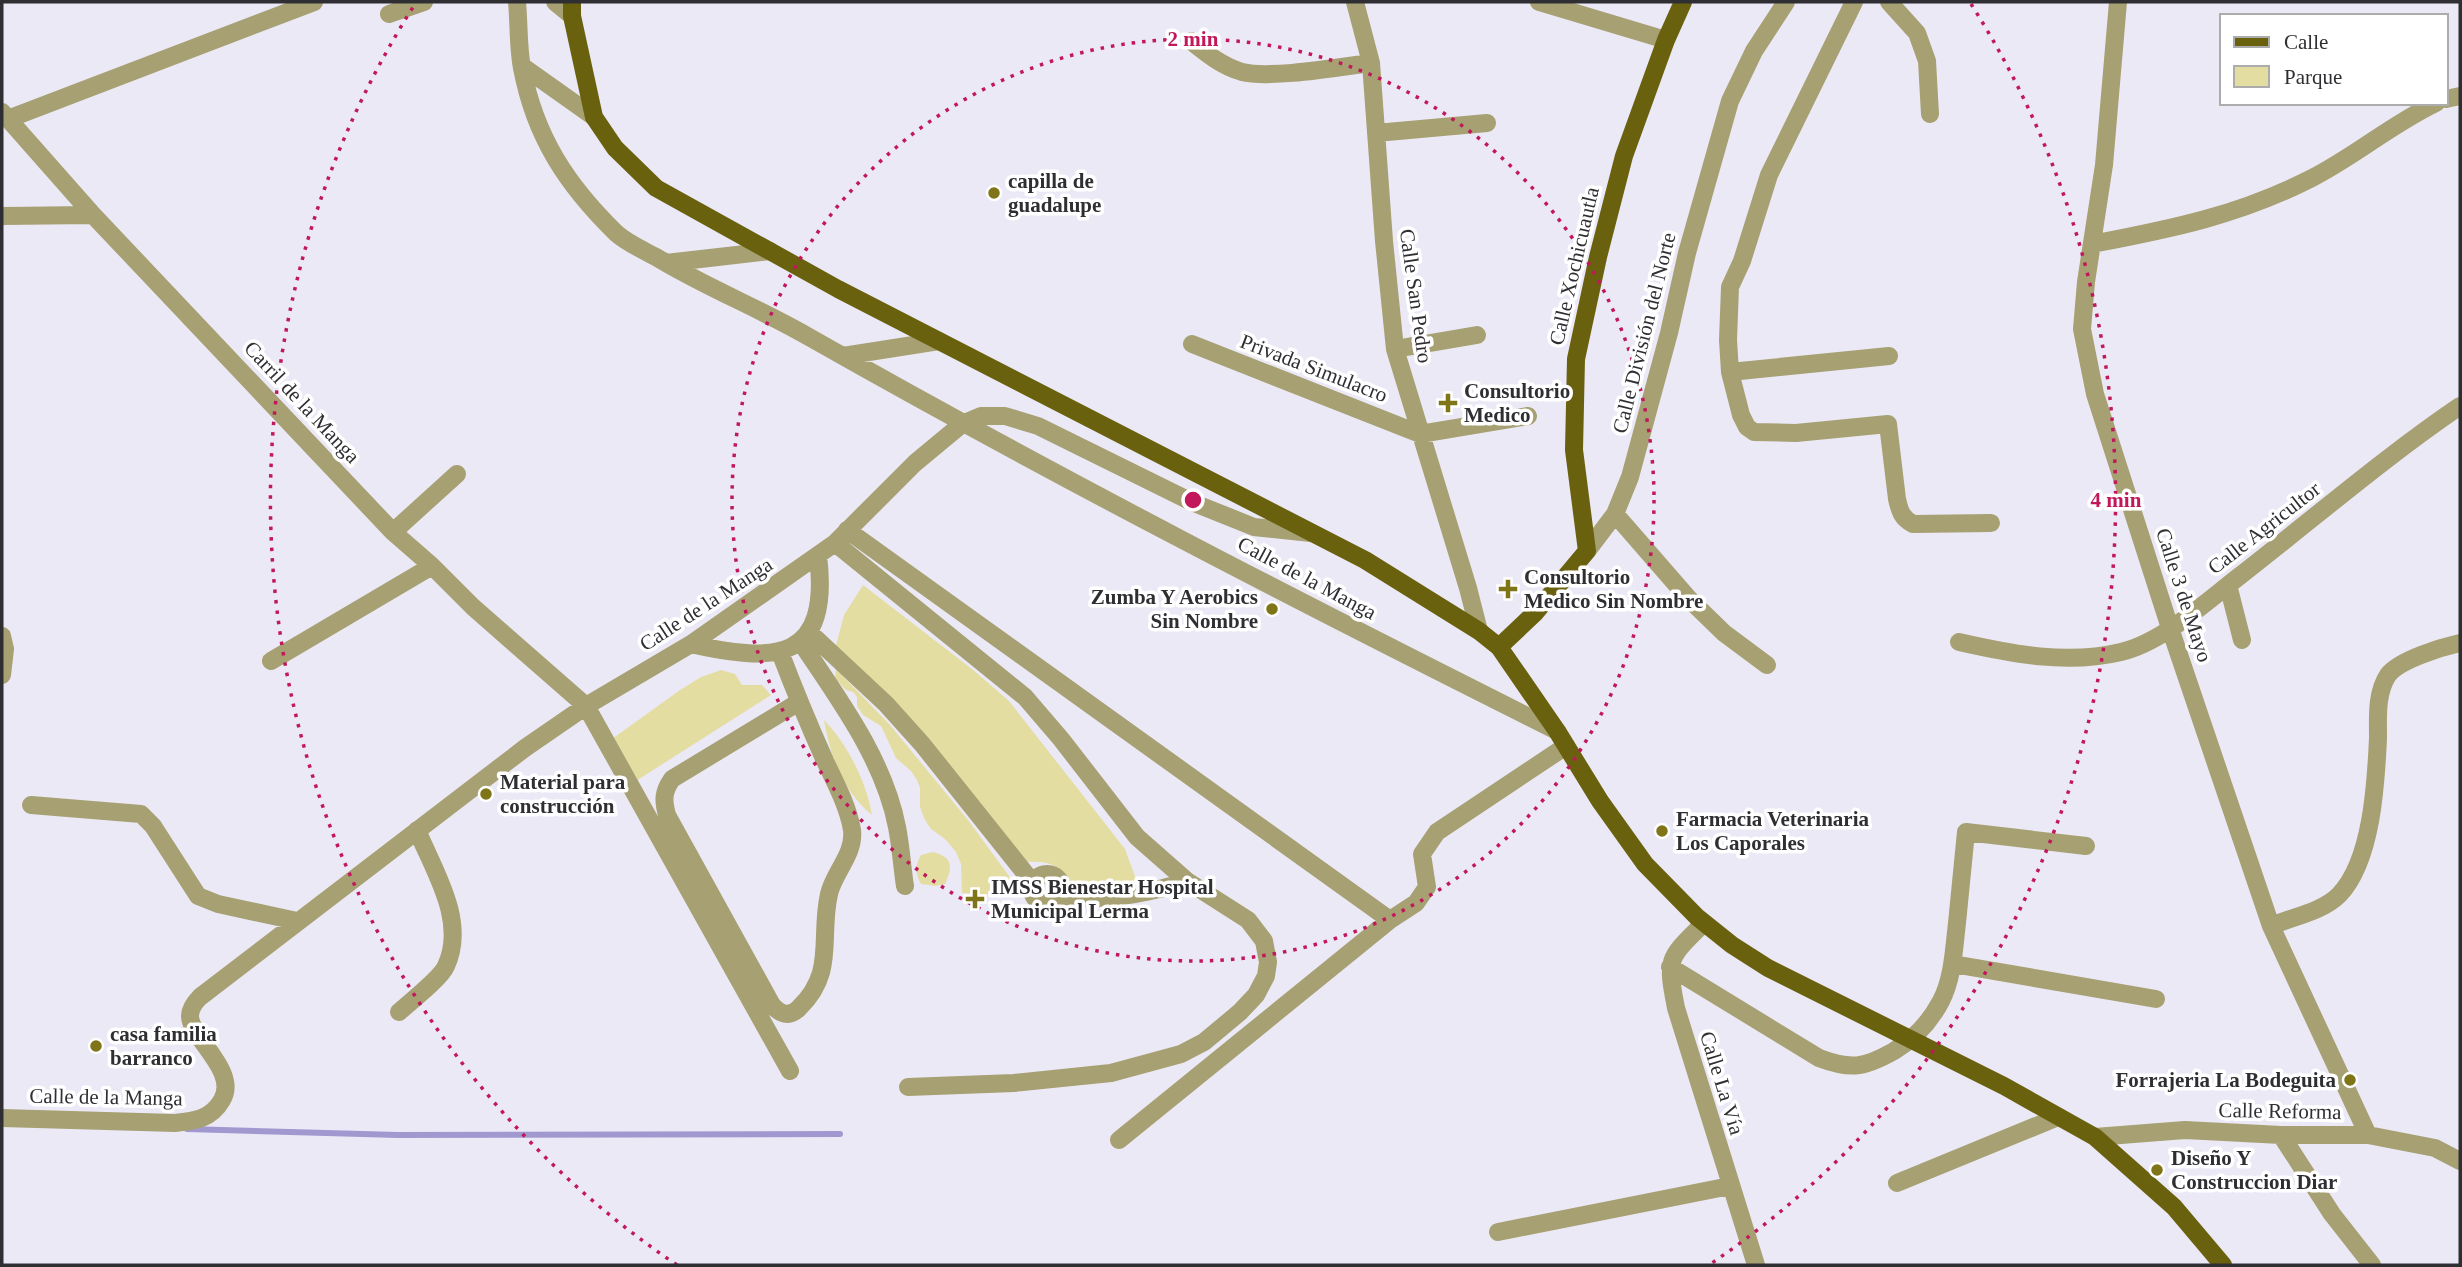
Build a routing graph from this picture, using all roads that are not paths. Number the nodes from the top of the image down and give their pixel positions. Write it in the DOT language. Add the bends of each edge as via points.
graph roads {
  1 [pos="314,2"];
  2 [pos="424,2"];
  3 [pos="517,2"];
  4 [pos="555,2"];
  5 [pos="1354,2"];
  6 [pos="1539,2"];
  7 [pos="1683,2"];
  8 [pos="1786,2"];
  9 [pos="1854,2"];
  10 [pos="1889,2"];
  11 [pos="2118,2"];
  12 [pos="572,9"];
  13 [pos="389,14"];
  14 [pos="1666,40"];
  15 [pos="1191,41"];
  16 [pos="1371,64"];
  17 [pos="522,66"];
  18 [pos="2432,105"];
  19 [pos="1930,114"];
  20 [pos="5,116"];
  21 [pos="594,117"];
  22 [pos="1487,123"];
  23 [pos="1376,133"];
  24 [pos="93,215"];
  25 [pos="2,216"];
  26 [pos="2092,244"];
  27 [pos="770,251"];
  28 [pos="666,263"];
  29 [pos="1477,335"];
  30 [pos="939,341"];
  31 [pos="1192,344"];
  32 [pos="1395,349"];
  33 [pos="843,356"];
  34 [pos="1889,356"];
  35 [pos="1730,372"];
  36 [pos="2460,406"];
  37 [pos="1528,416"];
  38 [pos="962,424"];
  39 [pos="1420,434"];
  40 [pos="457,474"];
  41 [pos="1615,514"];
  42 [pos="1991,523"];
  43 [pos="393,532"];
  44 [pos="1311,533"];
  45 [pos="841,536"];
  46 [pos="1587,551"];
  47 [pos="818,555"];
  48 [pos="432,566"];
  49 [pos="2228,585"];
  50 [pos="2170,628"];
  51 [pos="1479,631"];
  52 [pos="2,636"];
  53 [pos="805,637"];
  54 [pos="2242,640"];
  55 [pos="1959,642"];
  56 [pos="2460,643"];
  57 [pos="691,644"];
  58 [pos="1499,647"];
  59 [pos="780,652"];
  60 [pos="271,661"];
  61 [pos="1766,665"];
  62 [pos="2,675"];
  63 [pos="799,702"];
  64 [pos="586,706"];
  65 [pos="1561,738"];
  66 [pos="31,805"];
  67 [pos="417,830"];
  68 [pos="2087,846"];
  69 [pos="1187,881"];
  70 [pos="905,886"];
  71 [pos="1390,920"];
  72 [pos="297,921"];
  73 [pos="1704,923"];
  74 [pos="2271,926"];
  75 [pos="1952,964"];
  76 [pos="1670,967"];
  77 [pos="2155,999"];
  78 [pos="400,1012"];
  79 [pos="1910,1041"];
  80 [pos="790,1071"];
  81 [pos="908,1087"];
  82 [pos="2058,1117"];
  83 [pos="2,1118"];
  84 [pos="2281,1135"];
  85 [pos="2368,1135"];
  86 [pos="2095,1137"];
  87 [pos="1119,1140"];
  88 [pos="2460,1161"];
  89 [pos="1896,1183"];
  90 [pos="1730,1186"];
  91 [pos="1498,1232"];
  92 [pos="1756,1265"];
  93 [pos="2223,1265"];
  94 [pos="2372,1265"];
  1 -- 20 [label="street"];
  2 -- 13 [label="street"];
  3 -- 17 [label="street"];
  4 -- 12 [label="street"];
  5 -- 16 [label="street, Calle San Pedro"];
  6 -- 14 [label="street"];
  7 -- 14 [label="main road, Calle Xochicuautla"];
  8 -- 41 [label="street, Calle División del Norte" via="1754,51 1730,102 1630,477"];
  9 -- 35 [label="street" via="1769,175 1730,287"];
  10 -- 19 [label="street" via="1917,33 1927,61"];
  11 -- 26 [label="street, Calle 3 de Mayo"];
  12 -- 21 [label="main road"];
  14 -- 46 [label="main road, Calle Xochicuautla" via="1623,156 1576,359 1574,450"];
  15 -- 16 [label="street" via="1216,61 1243,72"];
  16 -- 23 [label="street, Calle San Pedro"];
  17 -- 21 [label="street"];
  17 -- 28 [label="street" via="531,103 553,156 572,186 620,236"];
  18 -- 26 [label="street" via="2315,177 2255,205 2167,230"];
  20 -- 24 [label="street, Carril de la Manga"];
  21 -- 27 [label="main road" via="615,148 656,188"];
  22 -- 23 [label="street"];
  23 -- 32 [label="street, Calle San Pedro"];
  24 -- 25 [label="street"];
  24 -- 43 [label="street, Carril de la Manga"];
  26 -- 50 [label="street, Calle 3 de Mayo" via="2082,329 2095,394"];
  27 -- 28 [label="street"];
  27 -- 30 [label="main road"];
  28 -- 33 [label="street"];
  29 -- 32 [label="street"];
  30 -- 33 [label="street"];
  30 -- 44 [label="main road"];
  31 -- 39 [label="street, Privada Simulacro"];
  32 -- 39 [label="street, Calle San Pedro"];
  33 -- 38 [label="street"];
  34 -- 35 [label="street"];
  35 -- 42 [label="street" via="1741,415 1754,432 1796,433 1888,424 1899,512 1913,524"];
  36 -- 49 [label="street, Calle Agricultor"];
  37 -- 39 [label="street"];
  38 -- 44 [label="street" via="981,416 1005,415 1254,527"];
  38 -- 45 [label="street, Calle de la Manga"];
  38 -- 65 [label="street, Calle de la Manga"];
  39 -- 51 [label="street, Calle San Pedro"];
  40 -- 43 [label="street"];
  41 -- 46 [label="street, Calle División del Norte"];
  41 -- 61 [label="street" via="1689,599"];
  43 -- 48 [label="street, Carril de la Manga"];
  44 -- 51 [label="main road" via="1365,560"];
  45 -- 47 [label="street, Calle de la Manga"];
  45 -- 69 [label="street" via="1025,697 1137,837"];
  45 -- 71 [label="street"];
  46 -- 58 [label="main road, Calle División del Norte" via="1535,613"];
  47 -- 53 [label="street" via="820,600"];
  47 -- 57 [label="street, Calle de la Manga"];
  48 -- 60 [label="street"];
  48 -- 64 [label="street, Carril de la Manga"];
  49 -- 50 [label="street, Calle Agricultor"];
  49 -- 54 [label="street"];
  50 -- 55 [label="street, Calle Agricultor" via="2123,652 2073,659 2009,654"];
  50 -- 74 [label="street, Calle 3 de Mayo"];
  51 -- 58 [label="main road"];
  52 -- 62 [label="street"];
  53 -- 59 [label="street"];
  53 -- 69 [label="street" via="886,704 1033,883 1050,874 1061,882 1062,895 1094,898"];
  53 -- 70 [label="street" via="879,775 897,827"];
  56 -- 74 [label="street" via="2398,666 2388,676 2379,701 2374,808 2350,881 2337,897 2317,909"];
  57 -- 59 [label="street" via="733,653"];
  57 -- 64 [label="street, Calle de la Manga"];
  58 -- 65 [label="main road"];
  59 -- 63 [label="street"];
  63 -- 63 [label="street" via="672,779 663,801 772,1005 779,1013 788,1014 813,995 820,981 828,896 851,847 852,830"];
  64 -- 67 [label="street, Calle de la Manga"];
  64 -- 80 [label="street, Carril de la Manga"];
  65 -- 71 [label="street" via="1437,832 1422,854 1427,887 1416,903"];
  65 -- 73 [label="main road" via="1645,864"];
  66 -- 72 [label="street" via="141,814 198,896"];
  67 -- 72 [label="street, Calle de la Manga"];
  67 -- 78 [label="street" via="452,915 453,942 446,968"];
  68 -- 75 [label="street" via="1966,832"];
  69 -- 81 [label="street" via="1248,920 1264,941 1268,962 1256,995 1204,1042 1181,1054 1111,1073"];
  71 -- 87 [label="street"];
  72 -- 83 [label="street, Calle de la Manga" via="192,1006 191,1022 225,1081 225,1095 208,1117 175,1123"];
  73 -- 76 [label="street" via="1673,956"];
  73 -- 79 [label="main road" via="1768,968"];
  74 -- 85 [label="street, Calle 3 de Mayo"];
  75 -- 77 [label="street"];
  75 -- 79 [label="street" via="1942,1000"];
  76 -- 79 [label="street" via="1819,1058 1842,1067 1859,1067"];
  76 -- 90 [label="street, Calle La Vía" via="1676,1008"];
  79 -- 82 [label="main road"];
  82 -- 86 [label="main road"];
  82 -- 89 [label="street"];
  84 -- 85 [label="street, Calle Reforma"];
  84 -- 86 [label="street, Calle Reforma" via="2185,1130"];
  84 -- 94 [label="street" via="2332,1214"];
  85 -- 88 [label="street, Calle Reforma" via="2435,1148"];
  86 -- 93 [label="main road" via="2174,1207"];
  90 -- 91 [label="street"];
  90 -- 92 [label="street, Calle La Vía"];
}
